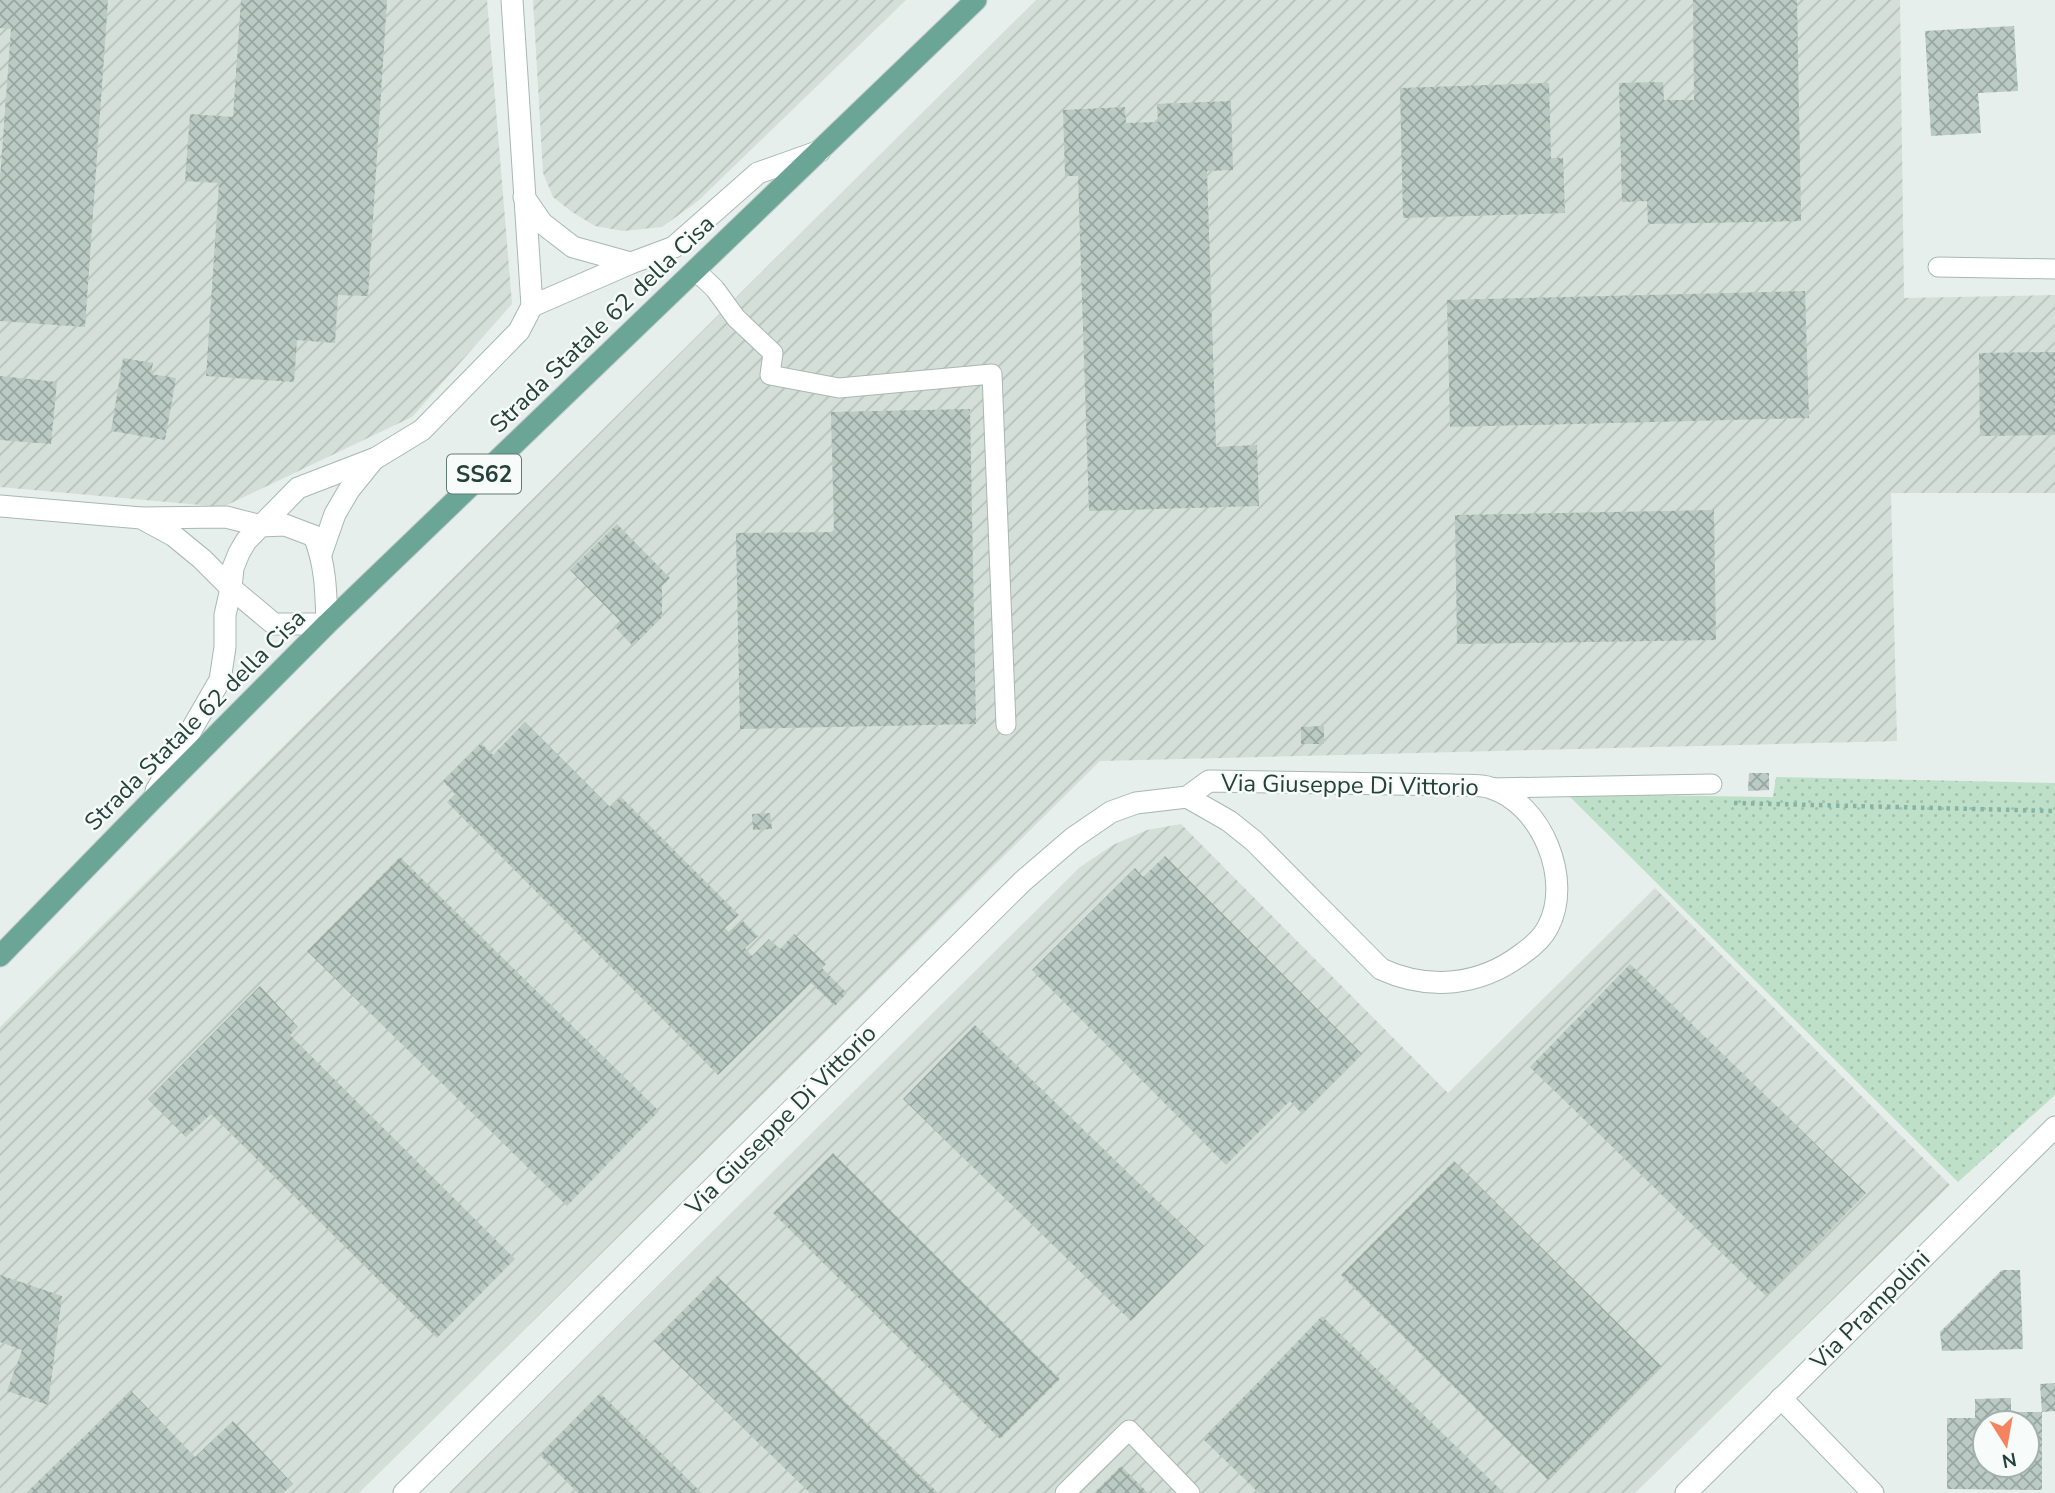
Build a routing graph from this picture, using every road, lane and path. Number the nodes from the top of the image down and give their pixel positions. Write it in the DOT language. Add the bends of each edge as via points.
graph roads {
  1 [pos="512,0"];
  2 [pos="976,0"];
  3 [pos="820,151"];
  4 [pos="524,197"];
  5 [pos="631,263"];
  6 [pos="1938,267"];
  7 [pos="2055,269"];
  8 [pos="695,270"];
  9 [pos="532,306"];
  10 [pos="376,458"];
  11 [pos="0,506"];
  12 [pos="141,518"];
  13 [pos="261,526"];
  14 [pos="321,554"];
  15 [pos="231,588"];
  16 [pos="327,624"];
  17 [pos="1006,725"];
  18 [pos="1712,784"];
  19 [pos="1491,788"];
  20 [pos="1187,797"];
  21 [pos="151,801"];
  22 [pos="2055,811"];
  23 [pos="0,956"];
  24 [pos="2055,1127"];
  25 [pos="1782,1398"];
  26 [pos="404,1493"];
  27 [pos="1065,1493"];
  28 [pos="1190,1493"];
  29 [pos="1686,1493"];
  30 [pos="1873,1493"];
  1 -- 4 [label="street"];
  2 -- 3 [label="main road, Strada Statale 62 della Cisa / SS62"];
  3 -- 5 [label="street" via="758,173 674,247"];
  3 -- 8 [label="main road, Strada Statale 62 della Cisa / SS62"];
  4 -- 5 [label="street" via="542,223 573,247"];
  4 -- 9 [label="street"];
  5 -- 9 [label="street"];
  6 -- 7 [label="lane"];
  8 -- 16 [label="main road, Strada Statale 62 della Cisa / SS62"];
  8 -- 17 [label="lane" via="773,353 770,376 839,388 992,374"];
  9 -- 10 [label="street" via="519,331 422,429"];
  10 -- 13 [label="street" via="299,488"];
  10 -- 14 [label="street" via="335,514"];
  11 -- 12 [label="street"];
  12 -- 13 [label="street" via="226,517"];
  12 -- 15 [label="street" via="174,536"];
  13 -- 14 [label="street" via="285,525 314,536"];
  13 -- 15 [label="street" via="239,554"];
  14 -- 16 [label="street"];
  15 -- 16 [label="street" via="274,624"];
  15 -- 21 [label="street" via="220,680"];
  16 -- 21 [label="main road, Strada Statale 62 della Cisa / SS62"];
  18 -- 19 [label="lane"];
  18 -- 22 [label="path" via="1711,796 1717,802"];
  19 -- 20 [label="street, Via Giuseppe Di Vittorio" via="1209,781"];
  19 -- 20 [label="street, Via Giuseppe Di Vittorio" via="1513,800 1535,821 1550,846 1555,864 1554,904 1548,927 1532,947 1496,972 1451,983 1419,982 1381,969 1254,841"];
  20 -- 26 [label="street, Via Giuseppe Di Vittorio" via="1136,803 1111,813 1023,881"];
  21 -- 23 [label="main road, Strada Statale 62 della Cisa / SS62"];
  24 -- 25 [label="street, Via Prampolini"];
  25 -- 29 [label="street, Via Prampolini"];
  25 -- 30 [label="street"];
  27 -- 28 [label="lane" via="1129,1430"];
}
